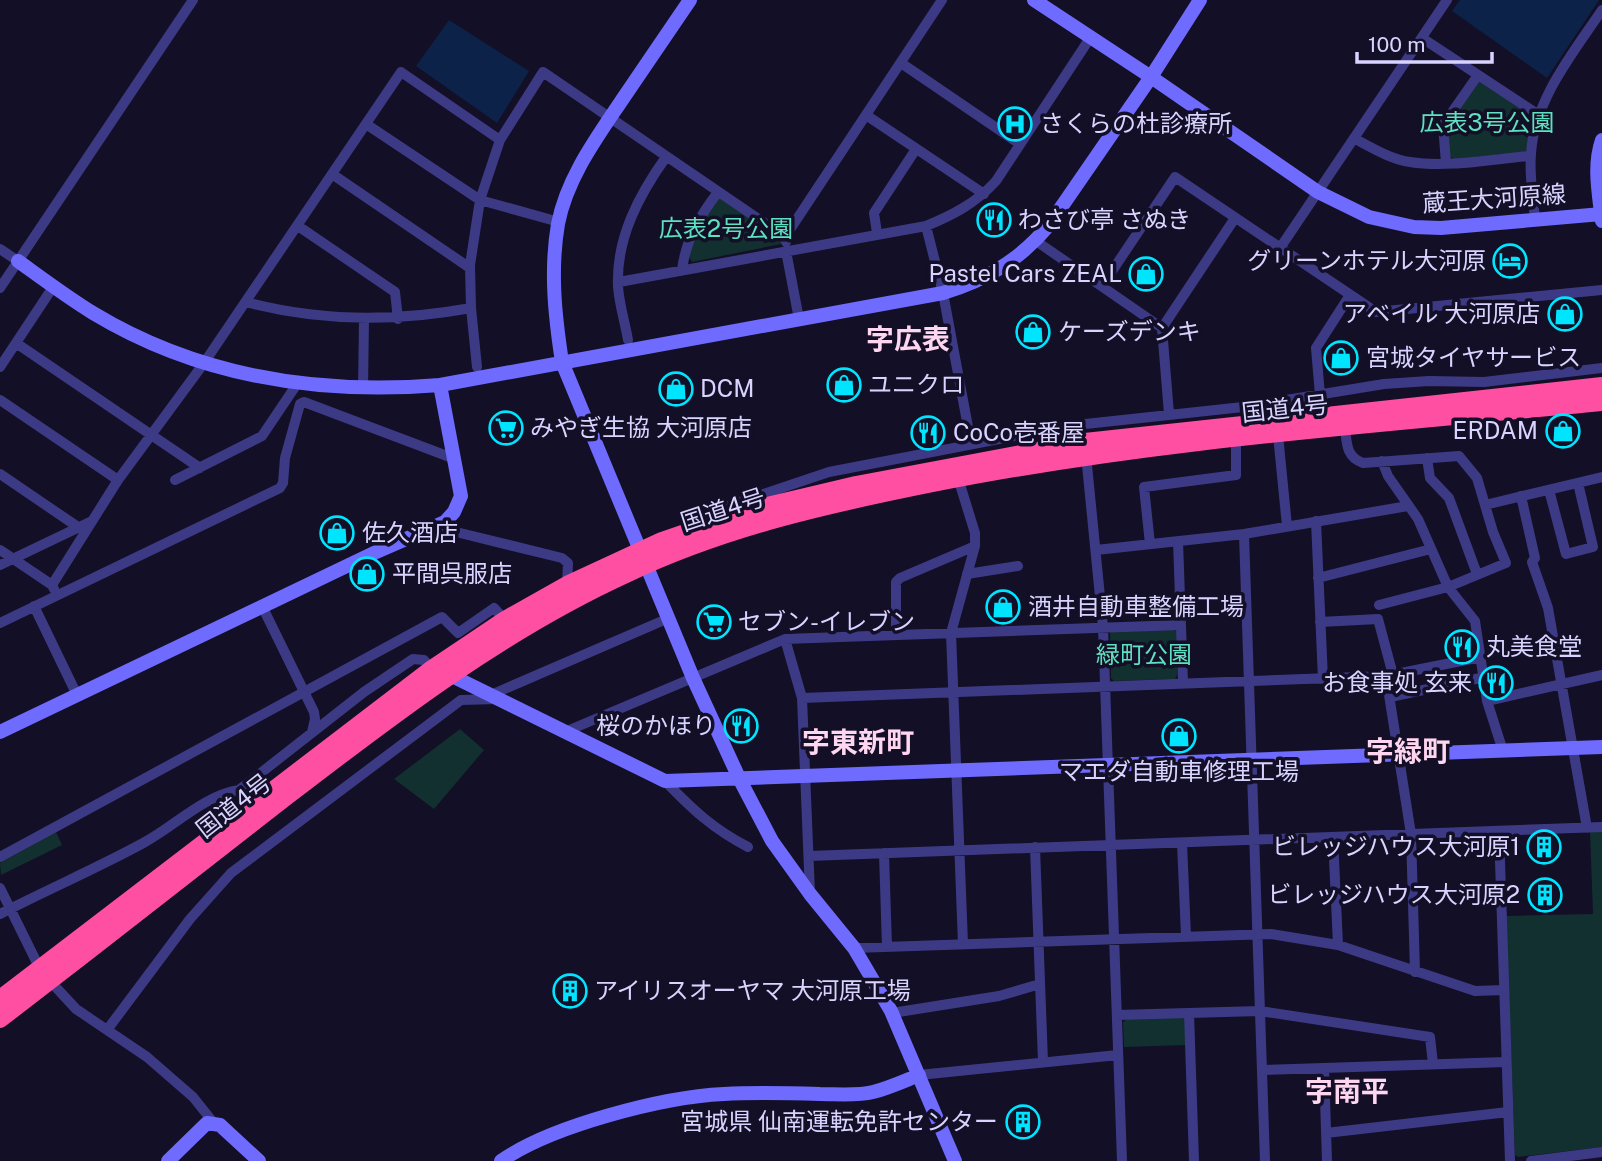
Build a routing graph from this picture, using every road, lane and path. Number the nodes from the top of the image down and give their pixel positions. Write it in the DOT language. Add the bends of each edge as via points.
graph roads {
  1 [pos="194,0"];
  2 [pos="690,0"];
  3 [pos="942,0"];
  4 [pos="1034,0"];
  5 [pos="1200,0"];
  6 [pos="1447,0"];
  7 [pos="1602,10"];
  8 [pos="1090,38"];
  9 [pos="1422,38"];
  10 [pos="901,63"];
  11 [pos="1478,75"];
  12 [pos="1151,77"];
  13 [pos="866,115"];
  14 [pos="1539,116"];
  15 [pos="610,119"];
  16 [pos="366,124"];
  17 [pos="1355,139"];
  18 [pos="1602,139"];
  19 [pos="500,140"];
  20 [pos="1020,144"];
  21 [pos="916,149"];
  22 [pos="1531,156"];
  23 [pos="666,157"];
  24 [pos="1446,163"];
  25 [pos="332,174"];
  26 [pos="718,192"];
  27 [pos="1318,192"];
  28 [pos="984,194"];
  29 [pos="480,200"];
  30 [pos="1602,214"];
  31 [pos="1236,218"];
  32 [pos="1535,219"];
  33 [pos="559,222"];
  34 [pos="1602,223"];
  35 [pos="298,226"];
  36 [pos="926,226"];
  37 [pos="877,233"];
  38 [pos="785,237"];
  39 [pos="1036,242"];
  40 [pos="1280,248"];
  41 [pos="0,249"];
  42 [pos="786,251"];
  43 [pos="18,261"];
  44 [pos="470,268"];
  45 [pos="682,270"];
  46 [pos="618,282"];
  47 [pos="1102,286"];
  48 [pos="0,288"];
  49 [pos="1602,290"];
  50 [pos="49,293"];
  51 [pos="943,293"];
  52 [pos="1350,295"];
  53 [pos="246,302"];
  54 [pos="471,308"];
  55 [pos="364,319"];
  56 [pos="398,319"];
  57 [pos="799,319"];
  58 [pos="1162,328"];
  59 [pos="628,340"];
  60 [pos="16,343"];
  61 [pos="562,362"];
  62 [pos="204,363"];
  63 [pos="0,367"];
  64 [pos="477,367"];
  65 [pos="1602,368"];
  66 [pos="440,385"];
  67 [pos="1602,386"];
  68 [pos="363,389"];
  69 [pos="293,391"];
  70 [pos="1320,395"];
  71 [pos="0,400"];
  72 [pos="1602,402"];
  73 [pos="300,404"];
  74 [pos="1169,414"];
  75 [pos="1345,428"];
  76 [pos="149,435"];
  77 [pos="1278,435"];
  78 [pos="1236,439"];
  79 [pos="971,443"];
  80 [pos="1086,456"];
  81 [pos="1427,458"];
  82 [pos="455,459"];
  83 [pos="1382,461"];
  84 [pos="200,468"];
  85 [pos="0,474"];
  86 [pos="1602,477"];
  87 [pos="958,478"];
  88 [pos="118,480"];
  89 [pos="175,480"];
  90 [pos="1578,483"];
  91 [pos="1549,490"];
  92 [pos="1521,496"];
  93 [pos="1485,505"];
  94 [pos="1408,506"];
  95 [pos="92,521"];
  96 [pos="717,521"];
  97 [pos="1315,521"];
  98 [pos="445,522"];
  99 [pos="1287,526"];
  100 [pos="78,527"];
  101 [pos="1244,534"];
  102 [pos="1178,541"];
  103 [pos="1150,544"];
  104 [pos="975,546"];
  105 [pos="1432,549"];
  106 [pos="0,550"];
  107 [pos="1096,550"];
  108 [pos="643,558"];
  109 [pos="13,559"];
  110 [pos="0,565"];
  111 [pos="1018,566"];
  112 [pos="967,574"];
  113 [pos="1477,574"];
  114 [pos="1318,578"];
  115 [pos="52,585"];
  116 [pos="567,585"];
  117 [pos="1448,587"];
  118 [pos="56,596"];
  119 [pos="1379,605"];
  120 [pos="34,607"];
  121 [pos="262,607"];
  122 [pos="669,618"];
  123 [pos="505,620"];
  124 [pos="1320,622"];
  125 [pos="0,623"];
  126 [pos="1181,625"];
  127 [pos="1103,627"];
  128 [pos="951,633"];
  129 [pos="896,635"];
  130 [pos="785,639"];
  131 [pos="1481,657"];
  132 [pos="432,669"];
  133 [pos="450,674"];
  134 [pos="1602,675"];
  135 [pos="1389,676"];
  136 [pos="1485,677"];
  137 [pos="693,678"];
  138 [pos="1323,678"];
  139 [pos="1248,681"];
  140 [pos="1183,684"];
  141 [pos="1561,685"];
  142 [pos="1105,687"];
  143 [pos="303,692"];
  144 [pos="953,692"];
  145 [pos="77,695"];
  146 [pos="498,696"];
  147 [pos="1390,697"];
  148 [pos="802,698"];
  149 [pos="1487,701"];
  150 [pos="567,731"];
  151 [pos="0,732"];
  152 [pos="312,732"];
  153 [pos="1602,747"];
  154 [pos="1573,748"];
  155 [pos="1503,751"];
  156 [pos="1399,755"];
  157 [pos="1251,761"];
  158 [pos="1107,766"];
  159 [pos="956,772"];
  160 [pos="805,777"];
  161 [pos="740,780"];
  162 [pos="665,781"];
  163 [pos="1602,827"];
  164 [pos="1587,828"];
  165 [pos="1499,831"];
  166 [pos="1411,834"];
  167 [pos="1333,837"];
  168 [pos="1255,840"];
  169 [pos="1182,843"];
  170 [pos="1110,845"];
  171 [pos="748,847"];
  172 [pos="1035,847"];
  173 [pos="959,850"];
  174 [pos="884,853"];
  175 [pos="808,856"];
  176 [pos="0,857"];
  177 [pos="0,888"];
  178 [pos="810,894"];
  179 [pos="10,909"];
  180 [pos="0,914"];
  181 [pos="1258,934"];
  182 [pos="1186,936"];
  183 [pos="1114,939"];
  184 [pos="1038,942"];
  185 [pos="964,944"];
  186 [pos="1338,945"];
  187 [pos="887,947"];
  188 [pos="854,948"];
  189 [pos="1415,972"];
  190 [pos="45,975"];
  191 [pos="1040,984"];
  192 [pos="1504,990"];
  193 [pos="0,999"];
  194 [pos="1260,1011"];
  195 [pos="892,1013"];
  196 [pos="1189,1013"];
  197 [pos="1116,1015"];
  198 [pos="0,1019"];
  199 [pos="107,1030"];
  200 [pos="1118,1055"];
  201 [pos="1043,1062"];
  202 [pos="1506,1062"];
  203 [pos="1433,1064"];
  204 [pos="1324,1068"];
  205 [pos="1262,1070"];
  206 [pos="919,1075"];
  207 [pos="1508,1112"];
  208 [pos="213,1122"];
  209 [pos="1326,1133"];
  210 [pos="1602,1152"];
  211 [pos="168,1161"];
  212 [pos="259,1161"];
  213 [pos="500,1161"];
  214 [pos="955,1161"];
  215 [pos="1122,1161"];
  216 [pos="1194,1161"];
  217 [pos="1265,1161"];
  218 [pos="1327,1161"];
  219 [pos="1510,1161"];
  220 [pos="1531,1161"];
  1 -- 43 [label="street"];
  2 -- 15 [label="street"];
  3 -- 10 [label="street"];
  4 -- 8 [label="street, 蔵王大河原線"];
  5 -- 12 [label="street"];
  6 -- 9 [label="street"];
  7 -- 14 [label="street" via="1559,75"];
  8 -- 12 [label="street, 蔵王大河原線"];
  8 -- 20 [label="street"];
  9 -- 11 [label="street"];
  9 -- 17 [label="street"];
  10 -- 13 [label="street"];
  10 -- 20 [label="street"];
  11 -- 14 [label="street"];
  11 -- 24 [label="street" via="1443,125"];
  12 -- 27 [label="street, 蔵王大河原線"];
  12 -- 39 [label="street"];
  13 -- 21 [label="street"];
  13 -- 38 [label="street"];
  14 -- 22 [label="street"];
  15 -- 19 [label="street" via="543,72"];
  15 -- 23 [label="street"];
  15 -- 33 [label="street" via="578,170"];
  16 -- 19 [label="street" via="401,72"];
  16 -- 25 [label="street"];
  16 -- 29 [label="street"];
  17 -- 24 [label="street" via="1409,162"];
  17 -- 27 [label="street"];
  18 -- 30 [label="street" via="1597,180"];
  19 -- 29 [label="street"];
  20 -- 28 [label="street"];
  21 -- 28 [label="street"];
  21 -- 37 [label="street" via="874,213"];
  22 -- 24 [label="street"];
  22 -- 32 [label="street"];
  23 -- 26 [label="street"];
  23 -- 46 [label="street" via="630,217"];
  25 -- 35 [label="street"];
  25 -- 44 [label="street"];
  26 -- 38 [label="street"];
  26 -- 45 [label="street" via="690,236"];
  27 -- 32 [label="street, 蔵王大河原線" via="1369,217 1414,227"];
  27 -- 40 [label="street"];
  28 -- 36 [label="street"];
  29 -- 33 [label="street"];
  29 -- 44 [label="street"];
  30 -- 32 [label="street, 蔵王大河原線"];
  30 -- 34 [label="street"];
  31 -- 40 [label="street"];
  31 -- 47 [label="street" via="1175,177"];
  31 -- 58 [label="street"];
  33 -- 61 [label="street" via="554,306"];
  35 -- 53 [label="street"];
  35 -- 56 [label="street" via="396,292"];
  36 -- 37 [label="street"];
  36 -- 51 [label="street"];
  37 -- 42 [label="street"];
  38 -- 42 [label="street"];
  39 -- 47 [label="street"];
  39 -- 51 [label="street" via="989,276"];
  40 -- 52 [label="street"];
  41 -- 43 [label="street"];
  42 -- 45 [label="street"];
  42 -- 57 [label="street"];
  43 -- 48 [label="street"];
  43 -- 62 [label="street" via="94,313 151,343"];
  44 -- 54 [label="street"];
  45 -- 46 [label="street"];
  46 -- 59 [label="street"];
  47 -- 58 [label="street"];
  49 -- 52 [label="street" via="1376,313"];
  50 -- 60 [label="street"];
  51 -- 57 [label="street"];
  51 -- 79 [label="street"];
  52 -- 70 [label="street" via="1316,348"];
  53 -- 55 [label="street" via="306,316"];
  53 -- 62 [label="street"];
  54 -- 56 [label="street"];
  54 -- 64 [label="street"];
  55 -- 56 [label="street"];
  55 -- 68 [label="street"];
  57 -- 61 [label="street"];
  58 -- 74 [label="street"];
  60 -- 63 [label="street"];
  60 -- 76 [label="street"];
  61 -- 66 [label="street"];
  61 -- 108 [label="street"];
  62 -- 69 [label="street"];
  62 -- 76 [label="street"];
  65 -- 70 [label="street" via="1484,382 1384,384"];
  66 -- 68 [label="street"];
  66 -- 82 [label="street"];
  67 -- 96 [label="highway, 国道4号" via="1085,442 844,487"];
  68 -- 69 [label="street"];
  69 -- 73 [label="street"];
  69 -- 84 [label="street" via="262,436"];
  70 -- 74 [label="street"];
  71 -- 88 [label="street"];
  72 -- 75 [label="highway, 国道4号"];
  73 -- 82 [label="street"];
  73 -- 118 [label="street" via="280,488"];
  74 -- 79 [label="street"];
  75 -- 77 [label="highway, 国道4号"];
  75 -- 83 [label="street" via="1354,460 1363,464"];
  76 -- 84 [label="street"];
  76 -- 88 [label="street"];
  77 -- 78 [label="highway, 国道4号"];
  77 -- 99 [label="street"];
  78 -- 80 [label="highway, 国道4号"];
  78 -- 103 [label="street" via="1236,475 1144,487"];
  79 -- 96 [label="street" via="829,472 729,506"];
  80 -- 87 [label="highway, 国道4号"];
  80 -- 107 [label="street"];
  81 -- 83 [label="street"];
  81 -- 93 [label="street" via="1459,456 1477,478"];
  81 -- 113 [label="street" via="1430,478 1449,498"];
  82 -- 98 [label="street" via="461,496"];
  83 -- 94 [label="street"];
  84 -- 89 [label="street"];
  85 -- 100 [label="street"];
  86 -- 90 [label="street"];
  87 -- 104 [label="street"];
  87 -- 108 [label="highway, 国道4号" via="779,517"];
  88 -- 95 [label="street"];
  90 -- 91 [label="street"];
  90 -- 91 [label="street" via="1594,547 1566,554"];
  91 -- 92 [label="street"];
  92 -- 93 [label="street"];
  92 -- 141 [label="street"];
  93 -- 113 [label="street" via="1506,563"];
  94 -- 97 [label="street"];
  94 -- 105 [label="street"];
  95 -- 100 [label="street"];
  95 -- 115 [label="street"];
  96 -- 108 [label="highway, 国道4号"];
  97 -- 99 [label="street"];
  97 -- 114 [label="street"];
  98 -- 116 [label="street" via="456,532 562,558 568,563"];
  98 -- 121 [label="street"];
  99 -- 101 [label="street"];
  100 -- 109 [label="street"];
  101 -- 102 [label="street"];
  101 -- 139 [label="street"];
  102 -- 103 [label="street"];
  102 -- 126 [label="street"];
  103 -- 107 [label="street"];
  104 -- 112 [label="street"];
  104 -- 129 [label="street" via="895,582"];
  105 -- 114 [label="street"];
  105 -- 117 [label="street"];
  106 -- 109 [label="street"];
  107 -- 127 [label="street"];
  108 -- 116 [label="highway, 国道4号"];
  108 -- 122 [label="street"];
  108 -- 133 [label="highway, 国道4号"];
  109 -- 110 [label="street"];
  109 -- 115 [label="street"];
  111 -- 112 [label="street"];
  112 -- 128 [label="street"];
  113 -- 117 [label="street"];
  114 -- 124 [label="street"];
  115 -- 118 [label="street"];
  116 -- 123 [label="highway, 国道4号"];
  117 -- 119 [label="street"];
  117 -- 131 [label="street" via="1475,621"];
  118 -- 120 [label="street"];
  120 -- 125 [label="street"];
  120 -- 145 [label="street"];
  121 -- 143 [label="street"];
  121 -- 145 [label="street"];
  122 -- 137 [label="street"];
  122 -- 146 [label="street"];
  123 -- 132 [label="highway, 国道4号"];
  123 -- 143 [label="street" via="494,608 458,633 442,617"];
  124 -- 135 [label="street" via="1378,619"];
  124 -- 138 [label="street"];
  126 -- 127 [label="street"];
  126 -- 140 [label="street"];
  127 -- 128 [label="street"];
  127 -- 142 [label="street"];
  128 -- 129 [label="street"];
  128 -- 144 [label="street"];
  129 -- 130 [label="street"];
  130 -- 137 [label="street"];
  130 -- 148 [label="street"];
  131 -- 135 [label="street"];
  131 -- 136 [label="street"];
  132 -- 152 [label="street" via="424,660 413,659"];
  132 -- 190 [label="highway, 国道4号"];
  133 -- 146 [label="street"];
  133 -- 190 [label="highway, 国道4号"];
  134 -- 141 [label="street"];
  135 -- 138 [label="street"];
  135 -- 147 [label="street"];
  136 -- 147 [label="street"];
  136 -- 149 [label="street"];
  137 -- 150 [label="street"];
  137 -- 161 [label="street"];
  138 -- 139 [label="street"];
  139 -- 140 [label="street"];
  139 -- 157 [label="street"];
  140 -- 142 [label="street"];
  141 -- 149 [label="street"];
  141 -- 154 [label="street"];
  142 -- 144 [label="street"];
  142 -- 158 [label="street"];
  143 -- 152 [label="street" via="314,712"];
  143 -- 176 [label="street"];
  144 -- 148 [label="street"];
  144 -- 159 [label="street"];
  145 -- 151 [label="street"];
  146 -- 150 [label="street"];
  146 -- 199 [label="street" via="461,700 231,873 190,919"];
  147 -- 156 [label="street"];
  148 -- 160 [label="street"];
  149 -- 155 [label="street"];
  150 -- 162 [label="street"];
  152 -- 179 [label="street" via="239,790 190,811 149,840"];
  153 -- 154 [label="street"];
  154 -- 155 [label="street"];
  154 -- 164 [label="street"];
  155 -- 156 [label="street"];
  156 -- 157 [label="street"];
  156 -- 166 [label="street"];
  157 -- 158 [label="street"];
  157 -- 168 [label="street"];
  158 -- 159 [label="street"];
  158 -- 170 [label="street"];
  159 -- 160 [label="street"];
  159 -- 173 [label="street"];
  160 -- 161 [label="street"];
  160 -- 175 [label="street"];
  161 -- 162 [label="street"];
  161 -- 178 [label="street" via="772,841"];
  162 -- 171 [label="street" via="700,817"];
  163 -- 164 [label="street"];
  164 -- 165 [label="street"];
  165 -- 166 [label="street"];
  165 -- 192 [label="street"];
  166 -- 167 [label="street"];
  166 -- 189 [label="street"];
  167 -- 168 [label="street"];
  167 -- 186 [label="street"];
  168 -- 169 [label="street"];
  168 -- 181 [label="street"];
  169 -- 170 [label="street"];
  169 -- 182 [label="street"];
  170 -- 172 [label="street"];
  170 -- 183 [label="street"];
  172 -- 173 [label="street"];
  172 -- 184 [label="street"];
  173 -- 174 [label="street"];
  173 -- 185 [label="street"];
  174 -- 175 [label="street"];
  174 -- 187 [label="street"];
  175 -- 178 [label="street"];
  177 -- 179 [label="street"];
  178 -- 188 [label="street"];
  179 -- 180 [label="street"];
  179 -- 190 [label="street"];
  181 -- 182 [label="street"];
  181 -- 186 [label="street"];
  181 -- 194 [label="street"];
  182 -- 183 [label="street"];
  183 -- 184 [label="street"];
  183 -- 197 [label="street"];
  184 -- 185 [label="street"];
  184 -- 191 [label="street"];
  185 -- 187 [label="street"];
  186 -- 189 [label="street"];
  187 -- 188 [label="street"];
  188 -- 195 [label="street"];
  189 -- 192 [label="street" via="1475,991"];
  190 -- 193 [label="highway, 国道4号"];
  190 -- 198 [label="highway, 国道4号"];
  190 -- 199 [label="street" via="76,1009"];
  191 -- 195 [label="street" via="999,996"];
  191 -- 201 [label="street"];
  192 -- 202 [label="street"];
  194 -- 196 [label="street"];
  194 -- 203 [label="street" via="1430,1037"];
  194 -- 205 [label="street"];
  195 -- 206 [label="street"];
  196 -- 197 [label="street"];
  196 -- 216 [label="street"];
  197 -- 200 [label="street"];
  199 -- 208 [label="street" via="147,1057 193,1097"];
  200 -- 201 [label="street"];
  200 -- 215 [label="street"];
  201 -- 206 [label="street"];
  202 -- 203 [label="street"];
  202 -- 207 [label="street"];
  203 -- 204 [label="street"];
  204 -- 205 [label="street"];
  204 -- 209 [label="street"];
  205 -- 217 [label="street"];
  206 -- 213 [label="street" via="855,1094 686,1098 586,1123"];
  206 -- 214 [label="street"];
  207 -- 209 [label="street"];
  207 -- 219 [label="street"];
  208 -- 211 [label="street"];
  208 -- 212 [label="street"];
  209 -- 218 [label="street"];
  210 -- 220 [label="street"];
}
